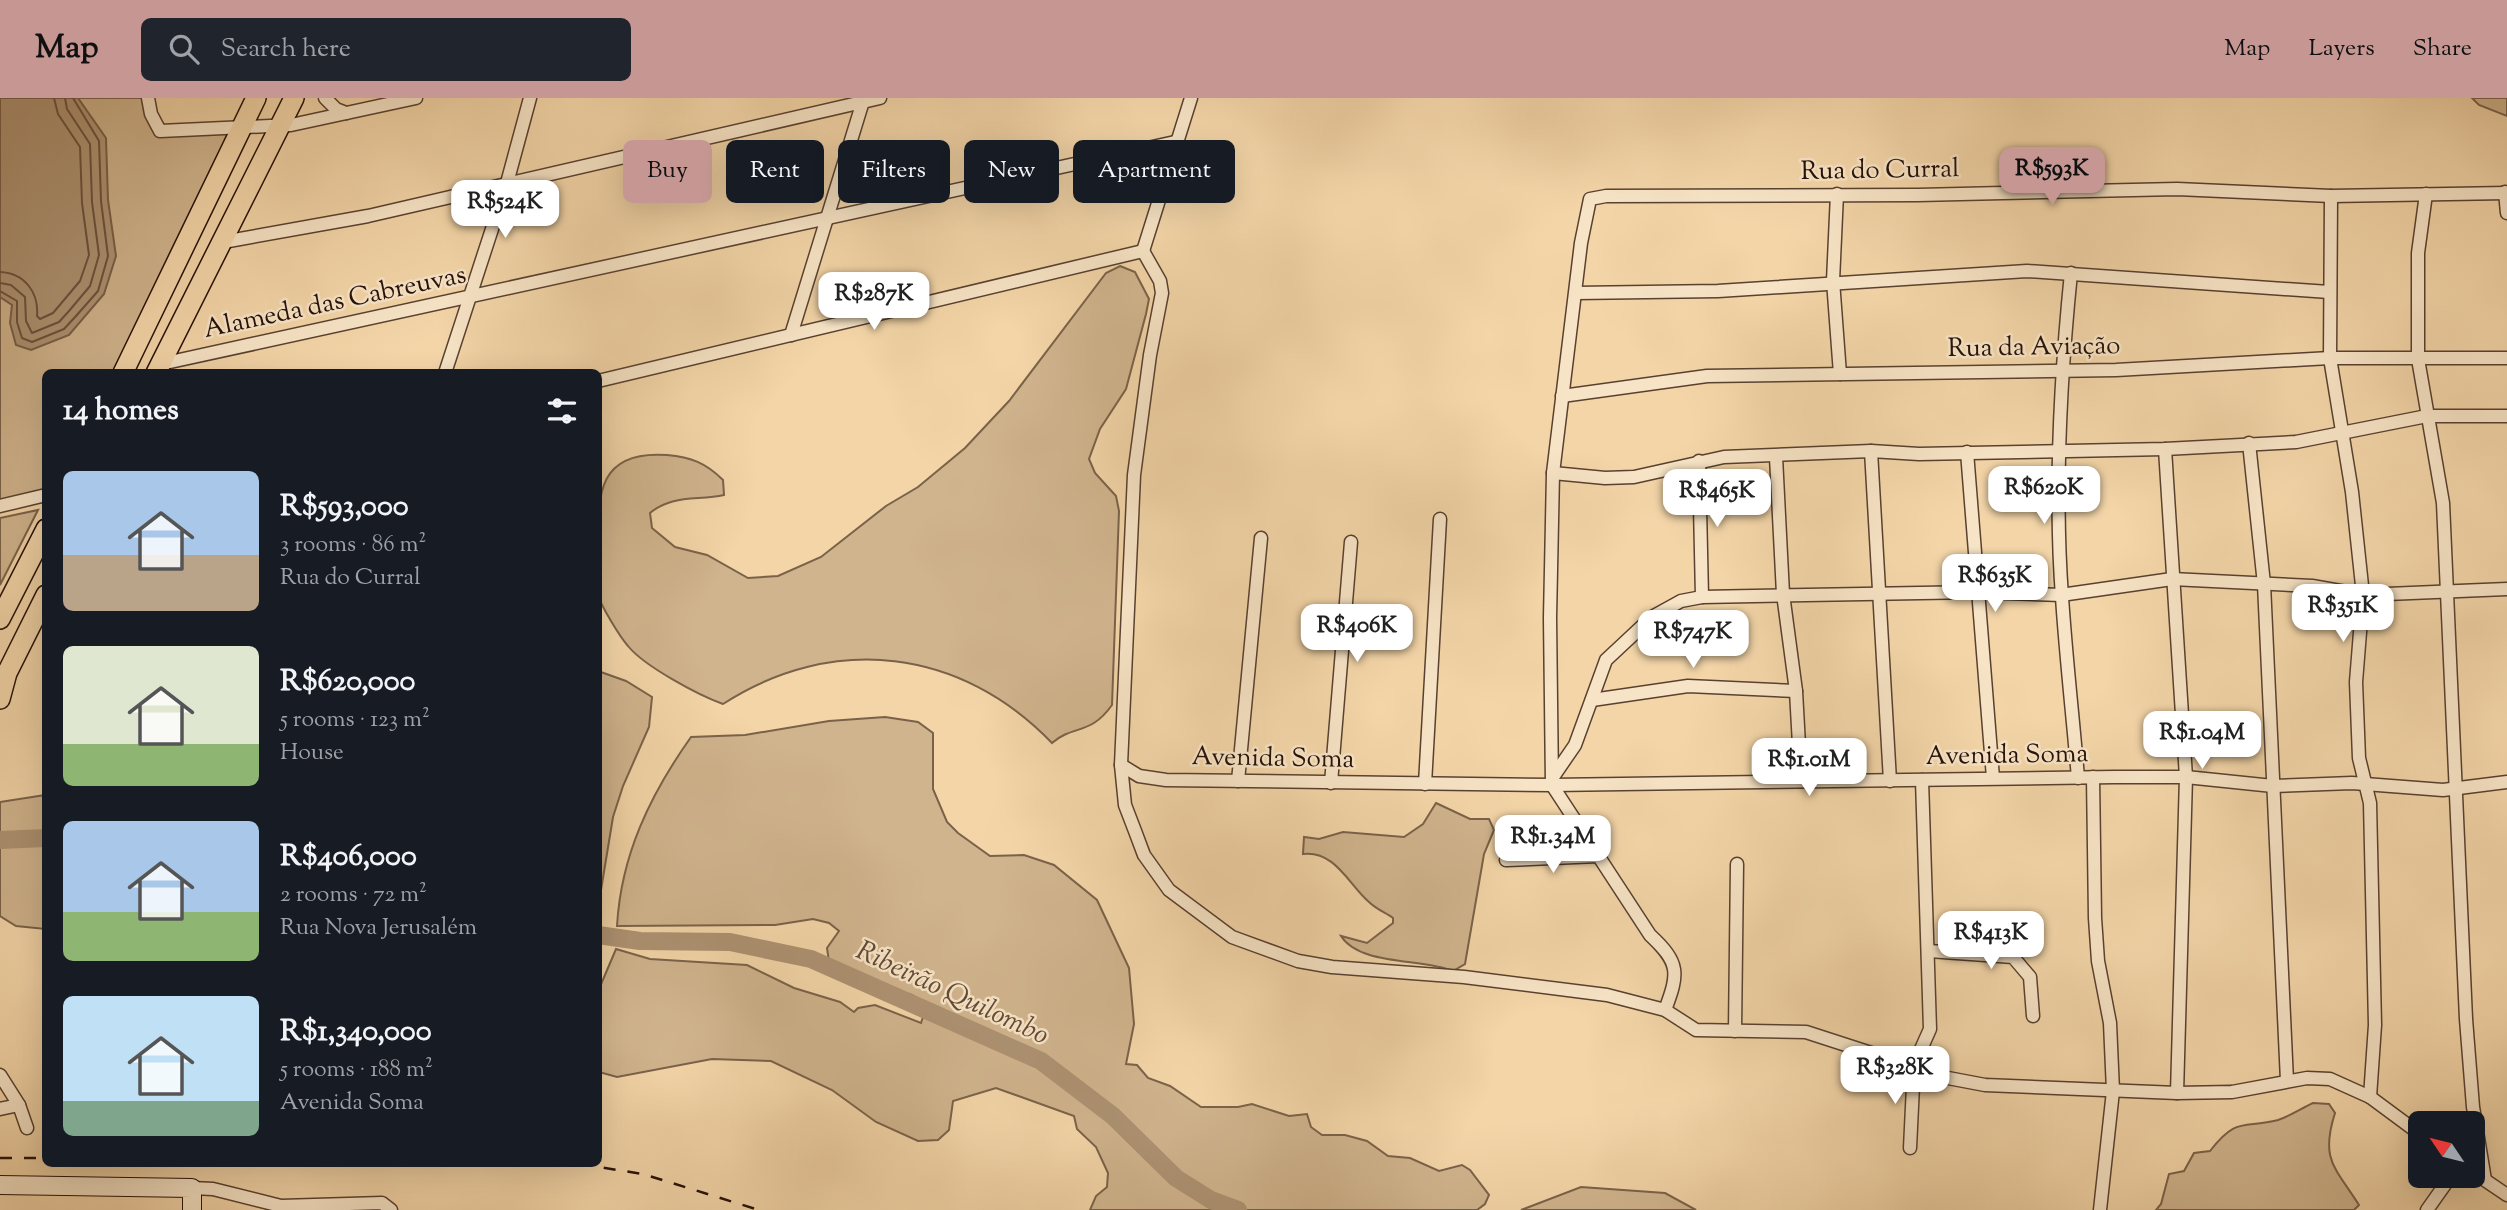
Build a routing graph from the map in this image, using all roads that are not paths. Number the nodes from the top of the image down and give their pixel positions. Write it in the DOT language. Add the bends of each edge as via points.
graph roads {
  1 [pos="148,98"];
  2 [pos="256,98"];
  3 [pos="325,98"];
  4 [pos="416,98"];
  5 [pos="530,98"];
  6 [pos="880,98"];
  7 [pos="1191,98"];
  8 [pos="863,100"];
  9 [pos="294,101"];
  10 [pos="346,113"];
  11 [pos="242,126"];
  12 [pos="280,126"];
  13 [pos="1176,140"];
  14 [pos="1073,164"];
  15 [pos="507,183"];
  16 [pos="2506,192"];
  17 [pos="1837,194"];
  18 [pos="2426,194"];
  19 [pos="2331,196"];
  20 [pos="1157,203"];
  21 [pos="2507,214"];
  22 [pos="825,218"];
  23 [pos="232,223"];
  24 [pos="248,238"];
  25 [pos="223,242"];
  26 [pos="1143,251"];
  27 [pos="2071,273"];
  28 [pos="1833,281"];
  29 [pos="2329,292"];
  30 [pos="1576,293"];
  31 [pos="468,297"];
  32 [pos="791,335"];
  33 [pos="2330,358"];
  34 [pos="2507,358"];
  35 [pos="2418,359"];
  36 [pos="159,368"];
  37 [pos="125,369"];
  38 [pos="446,369"];
  39 [pos="2061,371"];
  40 [pos="1840,374"];
  41 [pos="602,380"];
  42 [pos="1562,396"];
  43 [pos="2427,416"];
  44 [pos="2507,416"];
  45 [pos="2340,432"];
  46 [pos="2249,443"];
  47 [pos="2165,449"];
  48 [pos="2059,450"];
  49 [pos="1871,451"];
  50 [pos="1967,452"];
  51 [pos="1776,457"];
  52 [pos="1699,461"];
  53 [pos="1553,473"];
  54 [pos="42,496"];
  55 [pos="0,506"];
  56 [pos="1440,519"];
  57 [pos="42,536"];
  58 [pos="1261,538"];
  59 [pos="1350,541"];
  60 [pos="2172,579"];
  61 [pos="2264,584"];
  62 [pos="2507,589"];
  63 [pos="2447,591"];
  64 [pos="1977,592"];
  65 [pos="1880,593"];
  66 [pos="1783,594"];
  67 [pos="2061,595"];
  68 [pos="2363,595"];
  69 [pos="1702,597"];
  70 [pos="5,602"];
  71 [pos="42,603"];
  72 [pos="0,619"];
  73 [pos="1796,691"];
  74 [pos="0,699"];
  75 [pos="1592,700"];
  76 [pos="1121,765"];
  77 [pos="2093,777"];
  78 [pos="2186,777"];
  79 [pos="1993,778"];
  80 [pos="2078,778"];
  81 [pos="1922,780"];
  82 [pos="1238,781"];
  83 [pos="1553,781"];
  84 [pos="1801,781"];
  85 [pos="1890,781"];
  86 [pos="2507,782"];
  87 [pos="1331,783"];
  88 [pos="1424,784"];
  89 [pos="2366,784"];
  90 [pos="2273,786"];
  91 [pos="2456,790"];
  92 [pos="1598,856"];
  93 [pos="1506,860"];
  94 [pos="1737,864"];
  95 [pos="1929,951"];
  96 [pos="1665,1010"];
  97 [pos="2033,1016"];
  98 [pos="1735,1031"];
  99 [pos="1913,1065"];
  100 [pos="0,1075"];
  101 [pos="2287,1081"];
  102 [pos="2113,1091"];
  103 [pos="2177,1093"];
  104 [pos="2370,1097"];
  105 [pos="19,1105"];
  106 [pos="0,1109"];
  107 [pos="2408,1125"];
  108 [pos="27,1128"];
  109 [pos="1910,1149"];
  110 [pos="2486,1180"];
  111 [pos="0,1185"];
  112 [pos="192,1188"];
  113 [pos="2443,1188"];
  114 [pos="2507,1195"];
  115 [pos="192,1210"];
  116 [pos="391,1210"];
  117 [pos="2100,1210"];
  118 [pos="2427,1210"];
  1 -- 11 [label="street" via="160,131"];
  2 -- 11 [label="main road"];
  3 -- 10 [label="street"];
  4 -- 10 [label="street"];
  5 -- 15 [label="street"];
  6 -- 8 [label="street"];
  7 -- 13 [label="street"];
  8 -- 15 [label="street" via="793,120"];
  8 -- 22 [label="street"];
  9 -- 12 [label="main road"];
  10 -- 12 [label="street"];
  11 -- 12 [label="street"];
  11 -- 37 [label="main road"];
  12 -- 23 [label="main road"];
  14 -- 22 [label="street, Alameda das Cabreuvas"];
  15 -- 24 [label="street"];
  15 -- 31 [label="street"];
  16 -- 18 [label="street, Rua do Curral"];
  16 -- 21 [label="street"];
  17 -- 19 [label="street, Rua do Curral" via="2177,189"];
  17 -- 28 [label="street"];
  17 -- 30 [label="street, Rua do Curral" via="1590,199"];
  18 -- 19 [label="street, Rua do Curral"];
  18 -- 35 [label="street" via="2418,253"];
  19 -- 29 [label="street"];
  20 -- 26 [label="street"];
  22 -- 31 [label="street, Alameda das Cabreuvas"];
  22 -- 32 [label="street"];
  23 -- 24 [label="street"];
  23 -- 25 [label="main road"];
  24 -- 25 [label="street"];
  25 -- 36 [label="main road"];
  26 -- 32 [label="street"];
  26 -- 76 [label="street" via="1162,293 1134,475"];
  27 -- 28 [label="street"];
  27 -- 29 [label="street"];
  27 -- 39 [label="street"];
  28 -- 30 [label="street" via="1718,290"];
  28 -- 40 [label="street"];
  29 -- 33 [label="street"];
  30 -- 42 [label="street"];
  31 -- 36 [label="street, Alameda das Cabreuvas"];
  31 -- 38 [label="street"];
  32 -- 41 [label="street"];
  33 -- 35 [label="street, Rua da Aviação"];
  33 -- 39 [label="street, Rua da Aviação"];
  33 -- 45 [label="street"];
  34 -- 35 [label="street, Rua da Aviação"];
  35 -- 43 [label="street"];
  39 -- 40 [label="street, Rua da Aviação"];
  39 -- 48 [label="street"];
  40 -- 42 [label="street, Rua da Aviação" via="1707,376"];
  42 -- 53 [label="street"];
  43 -- 44 [label="street"];
  43 -- 45 [label="street"];
  43 -- 63 [label="street" via="2443,503"];
  45 -- 46 [label="street" via="2296,442"];
  45 -- 68 [label="street"];
  46 -- 47 [label="street"];
  46 -- 61 [label="street"];
  47 -- 48 [label="street"];
  47 -- 60 [label="street"];
  48 -- 50 [label="street"];
  48 -- 67 [label="street"];
  49 -- 50 [label="street"];
  49 -- 51 [label="street"];
  49 -- 65 [label="street"];
  50 -- 64 [label="street"];
  51 -- 52 [label="street"];
  51 -- 66 [label="street"];
  52 -- 53 [label="street" via="1634,477"];
  52 -- 69 [label="street"];
  53 -- 83 [label="street"];
  54 -- 55 [label="street"];
  56 -- 88 [label="street"];
  57 -- 70 [label="main road"];
  58 -- 82 [label="street"];
  59 -- 87 [label="street"];
  60 -- 61 [label="street"];
  60 -- 67 [label="street"];
  60 -- 78 [label="street"];
  61 -- 68 [label="street"];
  61 -- 90 [label="street"];
  62 -- 63 [label="street"];
  63 -- 68 [label="street"];
  63 -- 91 [label="street"];
  64 -- 65 [label="street"];
  64 -- 67 [label="street"];
  64 -- 79 [label="street"];
  65 -- 66 [label="street"];
  65 -- 85 [label="street"];
  66 -- 69 [label="street"];
  66 -- 73 [label="street"];
  67 -- 80 [label="street"];
  68 -- 89 [label="street" via="2356,682 2359,758"];
  69 -- 75 [label="street" via="1668,607 1637,629 1606,660"];
  70 -- 72 [label="main road"];
  71 -- 74 [label="main road" via="7,673"];
  73 -- 75 [label="street" via="1688,687"];
  73 -- 84 [label="street"];
  75 -- 83 [label="street" via="1575,746"];
  76 -- 82 [label="street, Avenida Soma" via="1139,776 1166,780"];
  76 -- 96 [label="street" via="1125,805 1157,876 1197,914 1232,937 1321,965 1607,995"];
  77 -- 78 [label="street, Avenida Soma"];
  77 -- 80 [label="street, Avenida Soma"];
  77 -- 102 [label="street" via="2095,918 2110,1023"];
  78 -- 90 [label="street, Avenida Soma"];
  78 -- 103 [label="street"];
  79 -- 80 [label="street, Avenida Soma"];
  79 -- 81 [label="street, Avenida Soma"];
  81 -- 85 [label="street, Avenida Soma"];
  81 -- 95 [label="street"];
  82 -- 87 [label="street, Avenida Soma"];
  83 -- 84 [label="street, Avenida Soma"];
  83 -- 88 [label="street, Avenida Soma"];
  83 -- 92 [label="street"];
  84 -- 85 [label="street, Avenida Soma"];
  86 -- 91 [label="street, Avenida Soma"];
  87 -- 88 [label="street, Avenida Soma"];
  89 -- 90 [label="street, Avenida Soma"];
  89 -- 91 [label="street, Avenida Soma"];
  89 -- 104 [label="street" via="2375,1025"];
  90 -- 101 [label="street"];
  91 -- 110 [label="street" via="2466,1019 2473,1107"];
  92 -- 93 [label="street"];
  92 -- 96 [label="street" via="1650,935 1670,954 1675,982"];
  94 -- 98 [label="street"];
  95 -- 97 [label="street" via="2013,957 2030,976"];
  95 -- 99 [label="street" via="1930,1029"];
  96 -- 98 [label="street" via="1696,1030"];
  98 -- 99 [label="street" via="1806,1032"];
  99 -- 102 [label="street" via="1985,1085"];
  99 -- 109 [label="street"];
  100 -- 105 [label="street"];
  101 -- 103 [label="street" via="2232,1092"];
  101 -- 104 [label="street" via="2330,1079"];
  102 -- 103 [label="street"];
  102 -- 117 [label="street"];
  104 -- 107 [label="street"];
  105 -- 106 [label="street"];
  105 -- 108 [label="street"];
  110 -- 114 [label="street"];
  111 -- 112 [label="street"];
  112 -- 115 [label="street"];
  112 -- 116 [label="street" via="281,1206 382,1203"];
  113 -- 118 [label="street"];
}
